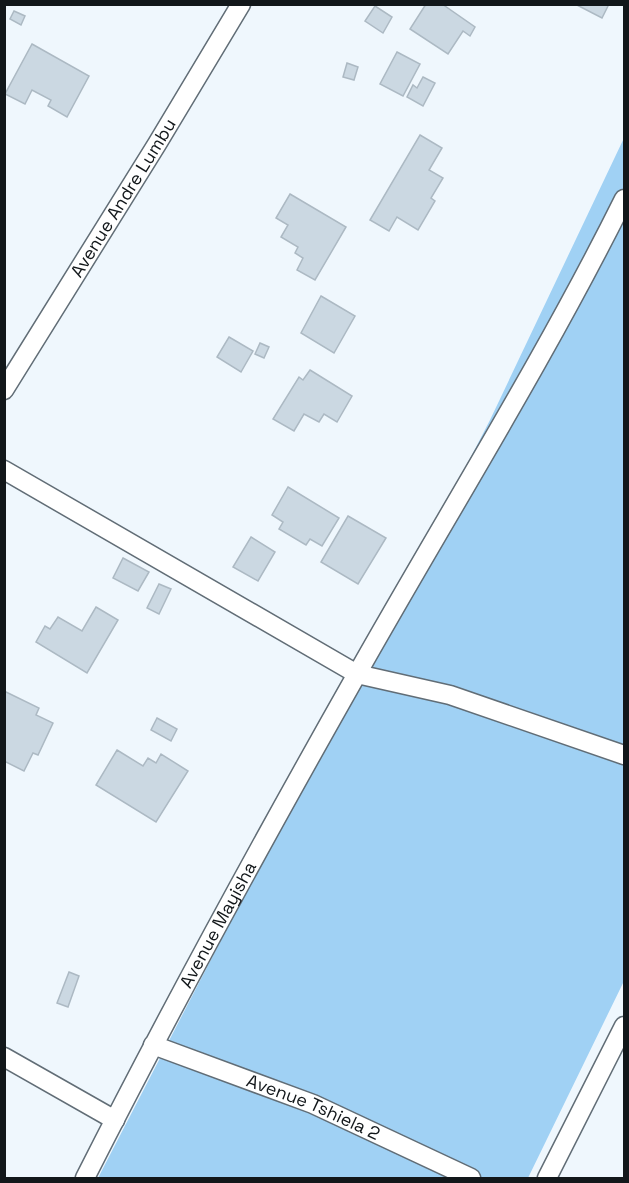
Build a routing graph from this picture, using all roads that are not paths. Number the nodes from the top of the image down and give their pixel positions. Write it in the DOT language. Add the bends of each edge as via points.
graph roads {
  1 [pos="241,4"];
  2 [pos="624,199"];
  3 [pos="4,390"];
  4 [pos="4,470"];
  5 [pos="357,674"];
  6 [pos="624,755"];
  7 [pos="624,1026"];
  8 [pos="153,1045"];
  9 [pos="4,1057"];
  10 [pos="115,1120"];
  11 [pos="85,1179"];
  12 [pos="471,1179"];
  13 [pos="547,1179"];
  1 -- 3 [label="street, Avenue Andre Lumbu"];
  2 -- 5 [label="street, Avenue Mayisha" via="583,282"];
  4 -- 5 [label="street"];
  5 -- 6 [label="street" via="450,695"];
  5 -- 8 [label="street, Avenue Mayisha"];
  7 -- 13 [label="street"];
  8 -- 10 [label="street, Avenue Mayisha"];
  8 -- 12 [label="street, Avenue Tshiela 2" via="313,1104"];
  9 -- 10 [label="street"];
  10 -- 11 [label="street, Avenue Mayisha"];
}
